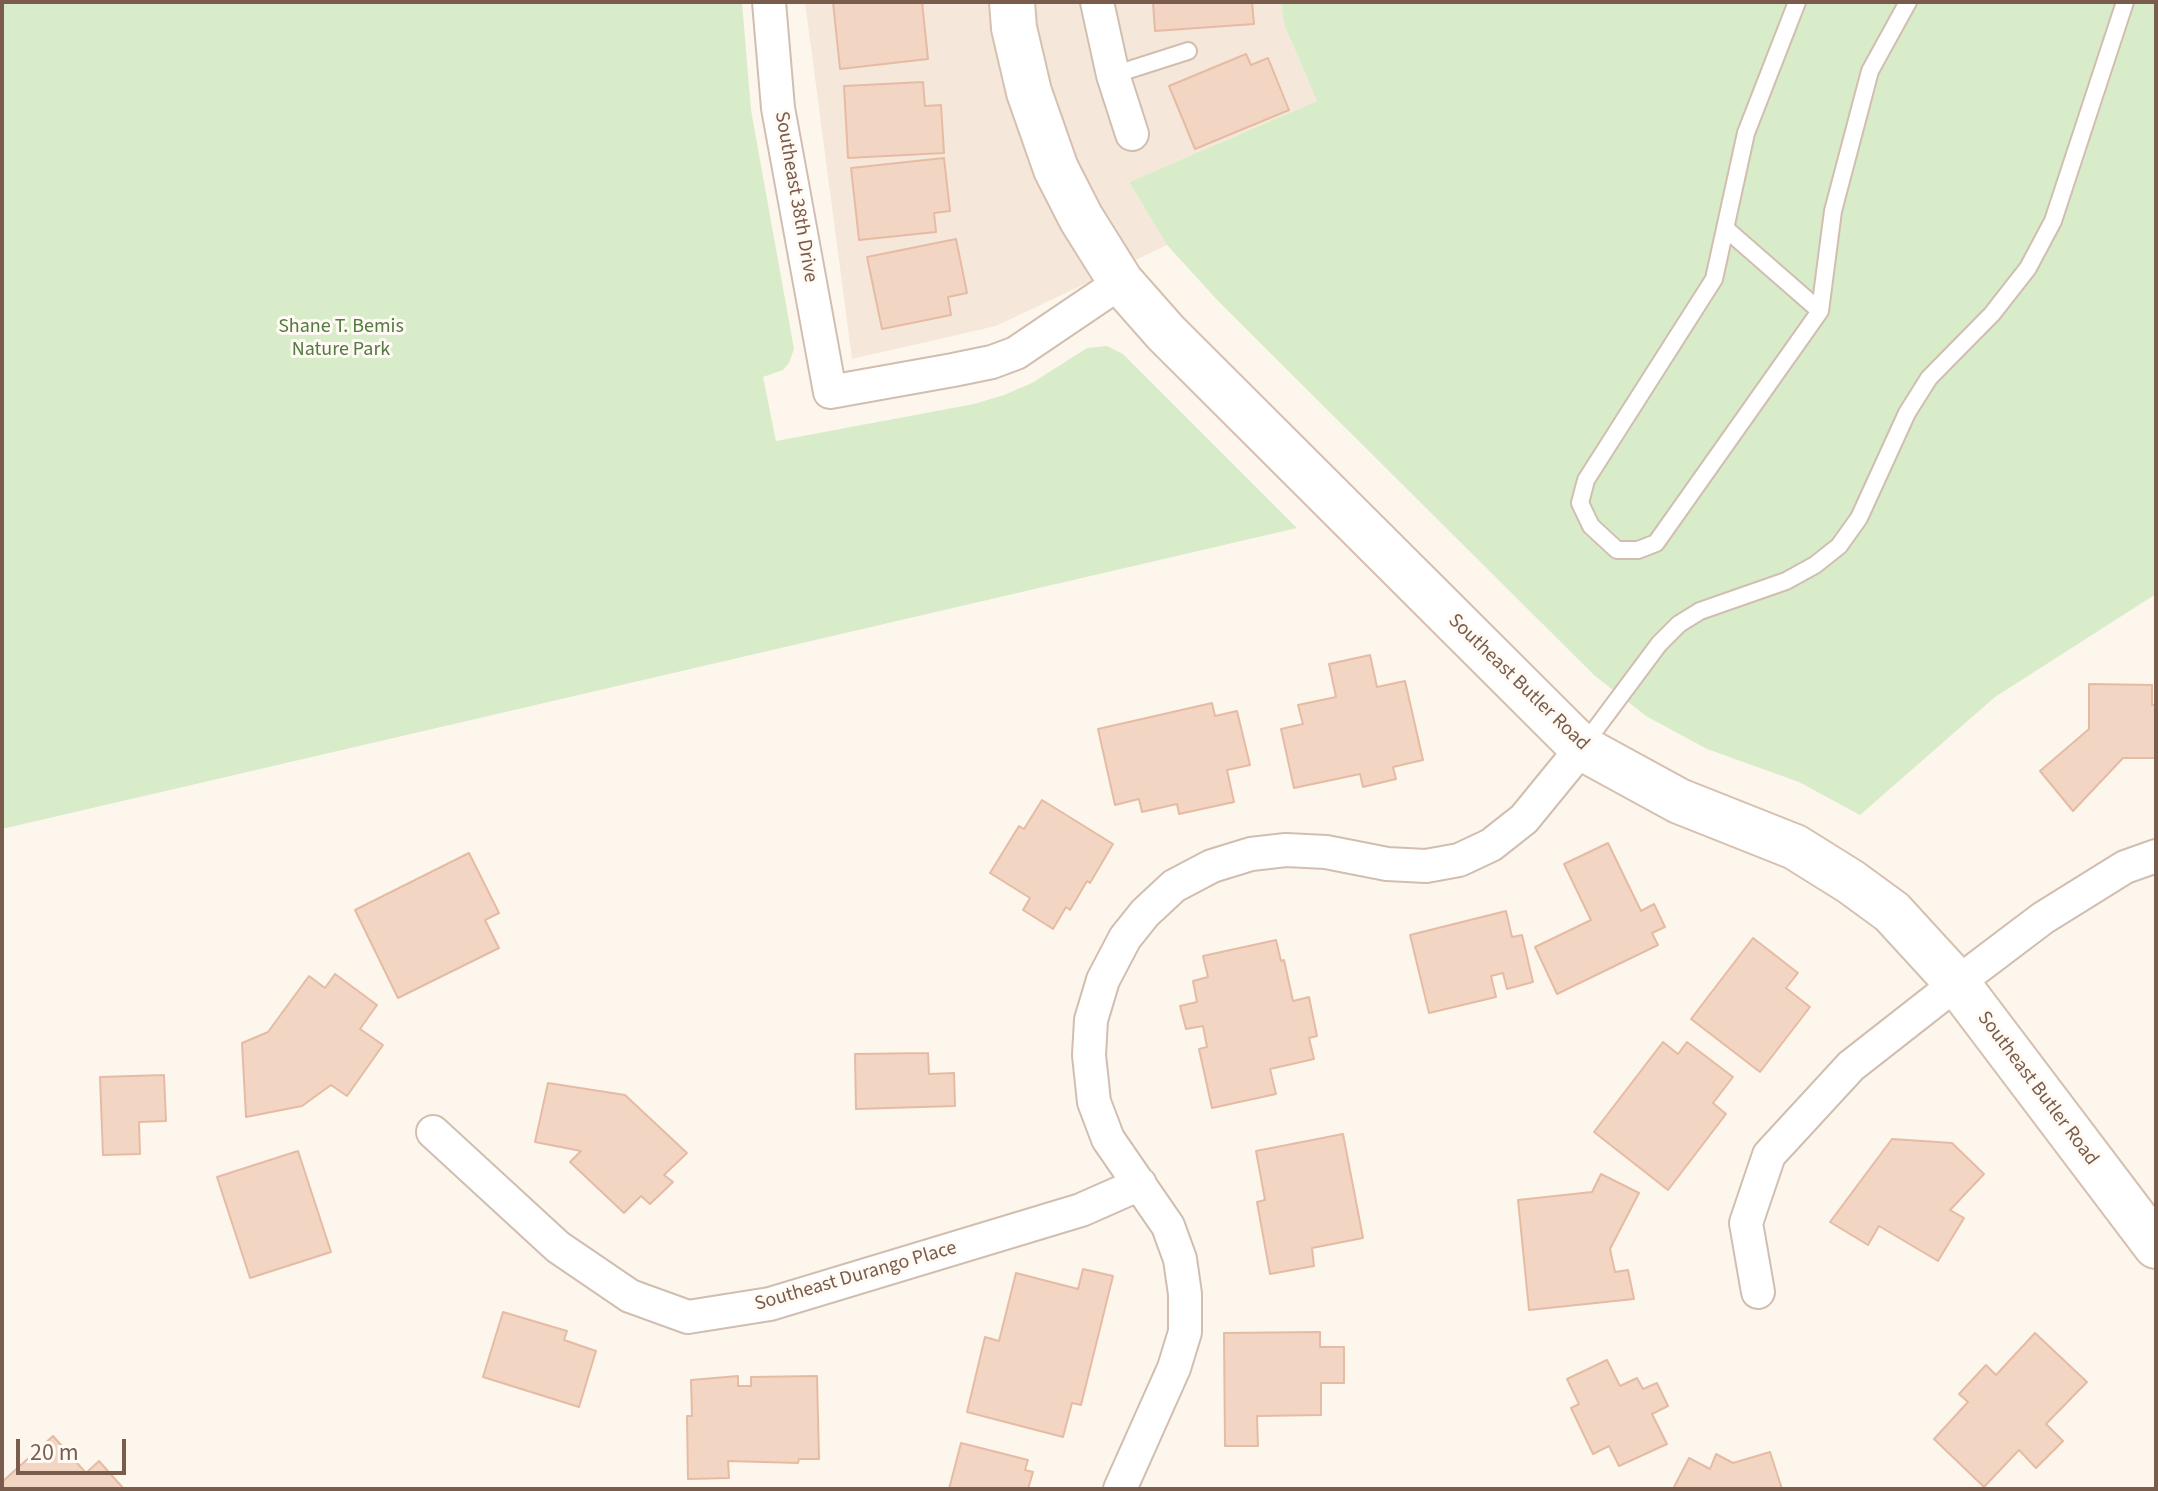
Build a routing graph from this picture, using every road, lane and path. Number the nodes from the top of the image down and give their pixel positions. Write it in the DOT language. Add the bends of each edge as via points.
graph roads {
  1 [pos="769,2"];
  2 [pos="1012,2"];
  3 [pos="1097,2"];
  4 [pos="1797,2"];
  5 [pos="1908,2"];
  6 [pos="2125,2"];
  7 [pos="1188,51"];
  8 [pos="1113,75"];
  9 [pos="1132,134"];
  10 [pos="1725,228"];
  11 [pos="1121,282"];
  12 [pos="1820,311"];
  13 [pos="1582,748"];
  14 [pos="2156,856"];
  15 [pos="1957,983"];
  16 [pos="433,1132"];
  17 [pos="1140,1184"];
  18 [pos="2156,1246"];
  19 [pos="1758,1292"];
  20 [pos="1120,1489"];
  1 -- 11 [label="street, Southeast 38th Drive" via="778,108 830,392 1016,353"];
  2 -- 11 [label="main road, Southeast Butler Road" via="1029,92 1056,169"];
  3 -- 8 [label="street"];
  4 -- 10 [label="lane" via="1746,133"];
  5 -- 12 [label="lane" via="1870,71 1833,211"];
  6 -- 13 [label="lane" via="2053,221 2028,268 1992,314 1929,378 1907,413 1876,486 1839,546 1786,581 1700,611 1679,624"];
  7 -- 8 [label="lane"];
  8 -- 9 [label="street"];
  10 -- 12 [label="lane"];
  10 -- 12 [label="lane" via="1714,279 1586,480 1580,503 1591,526 1617,550 1656,543"];
  11 -- 13 [label="main road, Southeast Butler Road"];
  13 -- 15 [label="main road, Southeast Butler Road" via="1679,801 1795,847 1851,882 1892,912"];
  13 -- 17 [label="street" via="1524,819 1491,845 1459,860 1426,866 1326,852 1251,854 1174,886 1145,913 1103,980 1091,1020 1089,1055 1094,1102 1108,1139"];
  14 -- 15 [label="street" via="2125,867 2043,918"];
  15 -- 18 [label="main road, Southeast Butler Road"];
  15 -- 19 [label="street" via="1851,1066 1769,1155 1746,1223"];
  16 -- 17 [label="street, Southeast Durango Place" via="558,1247 630,1296 688,1317 770,1304 1081,1210"];
  17 -- 20 [label="street" via="1168,1226 1180,1259 1185,1332"];
}
